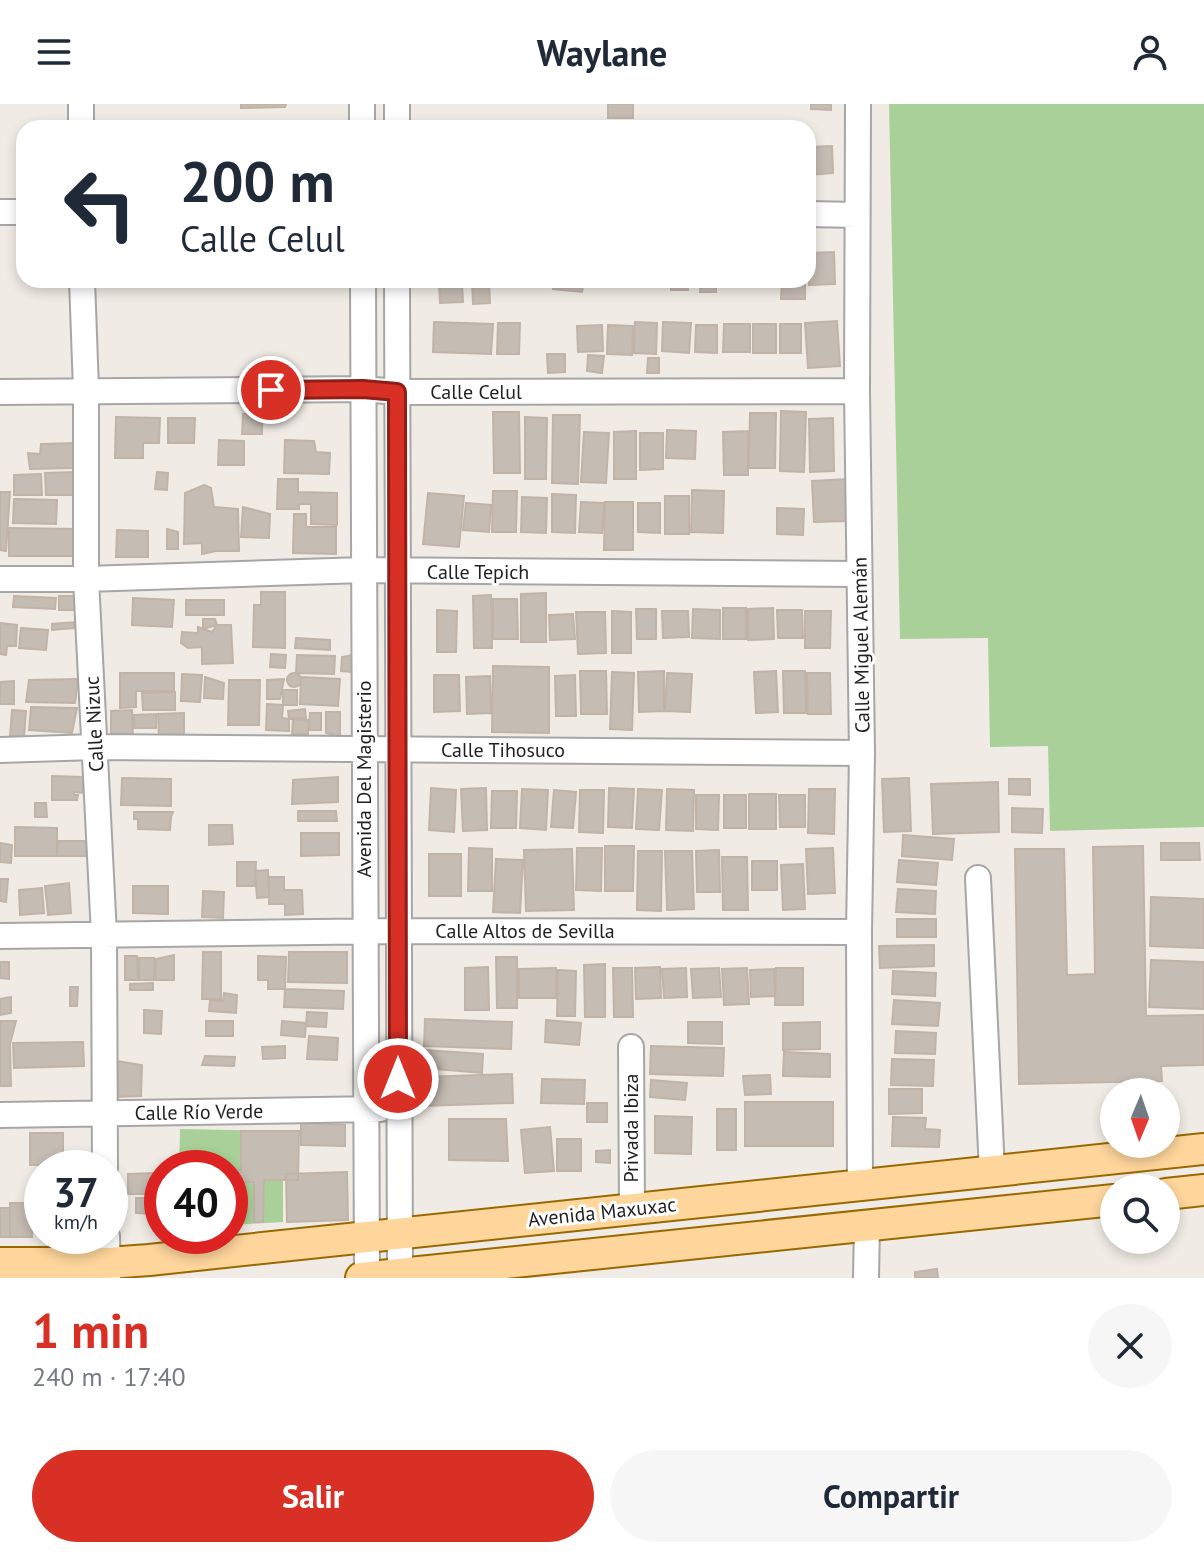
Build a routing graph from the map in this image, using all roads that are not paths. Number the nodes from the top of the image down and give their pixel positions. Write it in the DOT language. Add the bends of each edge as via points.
graph roads {
  1 [pos="858,104"];
  2 [pos="816,214"];
  3 [pos="856,215"];
  4 [pos="82,288"];
  5 [pos="363,288"];
  6 [pos="397,288"];
  7 [pos="363,389"];
  8 [pos="86,390"];
  9 [pos="857,391"];
  10 [pos="0,392"];
  11 [pos="397,392"];
  12 [pos="364,570"];
  13 [pos="398,572"];
  14 [pos="859,574"];
  15 [pos="0,579"];
  16 [pos="86,579"];
  17 [pos="95,747"];
  18 [pos="398,749"];
  19 [pos="0,750"];
  20 [pos="364,750"];
  21 [pos="862,753"];
  22 [pos="978,878"];
  23 [pos="365,931"];
  24 [pos="398,931"];
  25 [pos="859,932"];
  26 [pos="104,935"];
  27 [pos="0,936"];
  28 [pos="631,1047"];
  29 [pos="365,1109"];
  30 [pos="398,1109"];
  31 [pos="104,1114"];
  32 [pos="0,1115"];
  33 [pos="1204,1149"];
  34 [pos="105,1150"];
  35 [pos="992,1171"];
  36 [pos="860,1185"];
  37 [pos="1204,1190"];
  38 [pos="1180,1193"];
  39 [pos="1100,1201"];
  40 [pos="632,1209"];
  41 [pos="867,1225"];
  42 [pos="400,1234"];
  43 [pos="366,1237"];
  44 [pos="107,1259"];
  45 [pos="0,1263"];
  46 [pos="400,1276"];
  47 [pos="365,1278"];
  48 [pos="866,1278"];
  1 -- 3 [label="street, Calle Miguel Alemán"];
  2 -- 3 [label="street"];
  3 -- 9 [label="street, Calle Miguel Alemán"];
  4 -- 8 [label="street, Calle Nizuc"];
  5 -- 7 [label="street, Avenida Del Magisterio"];
  6 -- 11 [label="street, Avenida Del Magisterio"];
  7 -- 8 [label="street, Calle Celul"];
  7 -- 11 [label="street, Calle Celul"];
  7 -- 12 [label="street, Avenida Del Magisterio"];
  8 -- 10 [label="street, Calle Celul"];
  8 -- 16 [label="street, Calle Nizuc"];
  9 -- 11 [label="street, Calle Celul"];
  9 -- 14 [label="street, Calle Miguel Alemán"];
  11 -- 13 [label="street, Avenida Del Magisterio"];
  12 -- 13 [label="street, Calle Tepich"];
  12 -- 16 [label="street, Calle Tepich"];
  12 -- 20 [label="street, Avenida Del Magisterio"];
  13 -- 14 [label="street, Calle Tepich"];
  13 -- 18 [label="street, Avenida Del Magisterio"];
  14 -- 21 [label="street, Calle Miguel Alemán"];
  15 -- 16 [label="street, Calle Tepich"];
  16 -- 17 [label="street, Calle Nizuc"];
  17 -- 19 [label="street, Calle Tihosuco"];
  17 -- 20 [label="street, Calle Tihosuco"];
  17 -- 26 [label="street, Calle Nizuc"];
  18 -- 20 [label="street, Calle Tihosuco"];
  18 -- 21 [label="street, Calle Tihosuco"];
  18 -- 24 [label="street, Avenida Del Magisterio"];
  20 -- 23 [label="street, Avenida Del Magisterio"];
  21 -- 25 [label="street, Calle Miguel Alemán"];
  22 -- 35 [label="street"];
  23 -- 24 [label="street, Calle Altos de Sevilla"];
  23 -- 26 [label="street, Calle Altos de Sevilla"];
  23 -- 29 [label="street, Avenida Del Magisterio"];
  24 -- 25 [label="street, Calle Altos de Sevilla"];
  24 -- 30 [label="street, Avenida Del Magisterio"];
  25 -- 36 [label="street, Calle Miguel Alemán"];
  26 -- 27 [label="street, Calle Altos de Sevilla"];
  26 -- 31 [label="street, Calle Nizuc"];
  28 -- 40 [label="street, Privada Ibiza"];
  29 -- 30 [label="street, Calle Río Verde"];
  29 -- 31 [label="street, Calle Río Verde"];
  29 -- 43 [label="street, Avenida Del Magisterio"];
  30 -- 42 [label="street, Avenida Del Magisterio"];
  31 -- 32 [label="street, Calle Río Verde"];
  31 -- 34 [label="street, Calle Nizuc"];
  33 -- 35 [label="main road, Avenida Maxuxac"];
  35 -- 36 [label="main road, Avenida Maxuxac"];
  36 -- 40 [label="main road, Avenida Maxuxac"];
  37 -- 38 [label="main road"];
  39 -- 41 [label="main road, Avenida Maxuxac"];
  40 -- 42 [label="main road, Avenida Maxuxac"];
  41 -- 46 [label="main road, Avenida Maxuxac"];
  41 -- 48 [label="street"];
  42 -- 43 [label="main road, Avenida Maxuxac"];
  42 -- 46 [label="street, Avenida Del Magisterio"];
  43 -- 44 [label="main road, Avenida Maxuxac"];
  43 -- 47 [label="street, Avenida Del Magisterio"];
  44 -- 45 [label="main road, Avenida Maxuxac"];
  46 -- 47 [label="main road, Avenida Maxuxac"];
}
